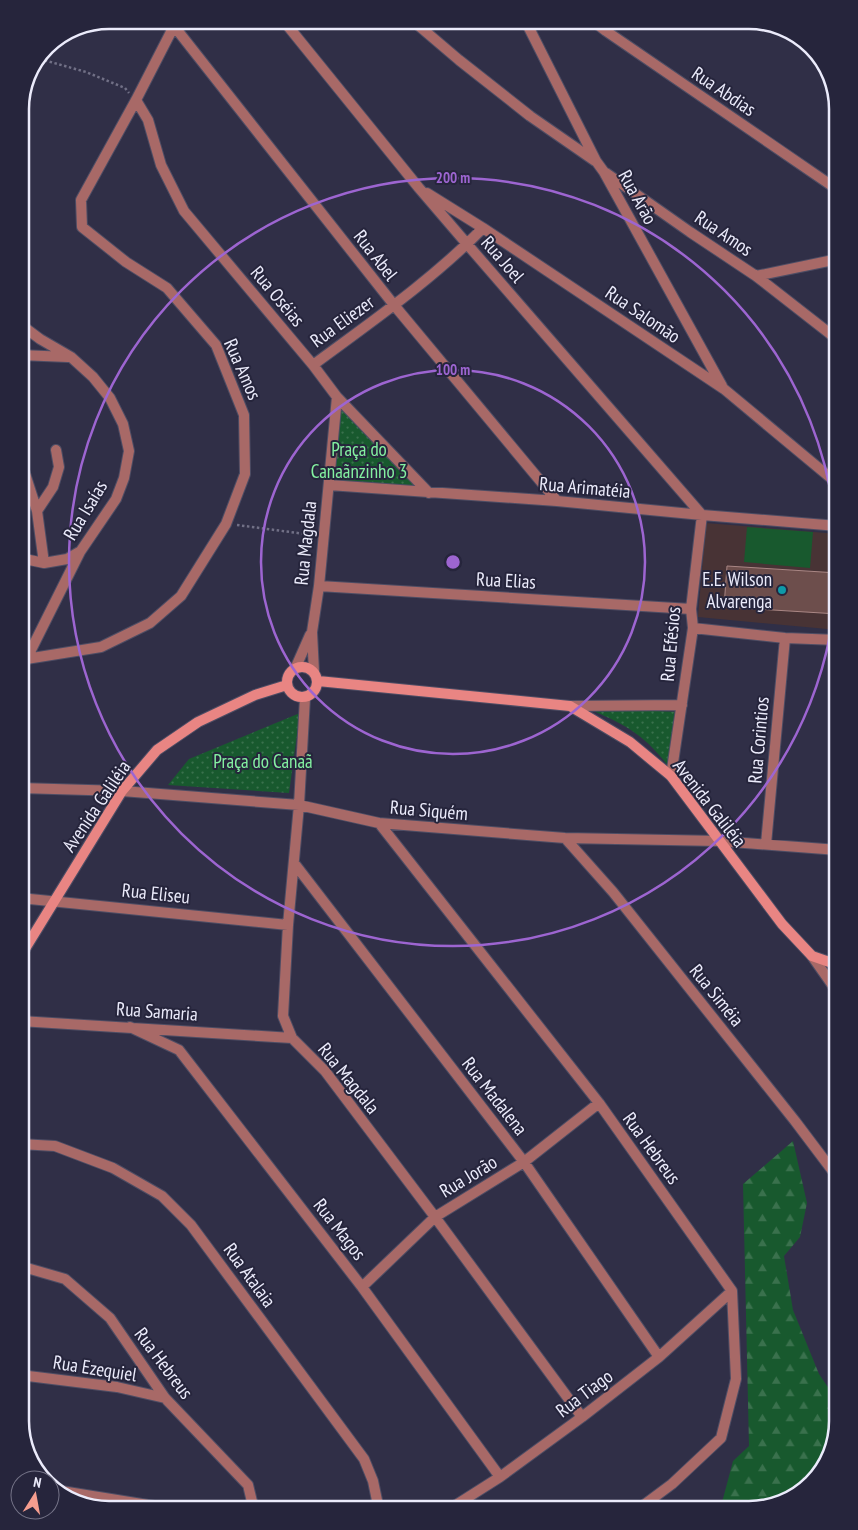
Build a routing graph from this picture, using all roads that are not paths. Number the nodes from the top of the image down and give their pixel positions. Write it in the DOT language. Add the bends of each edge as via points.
graph roads {
  1 [pos="172,29"];
  2 [pos="181,29"];
  3 [pos="291,29"];
  4 [pos="423,29"];
  5 [pos="530,29"];
  6 [pos="603,29"];
  7 [pos="136,100"];
  8 [pos="596,161"];
  9 [pos="604,172"];
  10 [pos="829,184"];
  11 [pos="419,188"];
  12 [pos="483,228"];
  13 [pos="467,244"];
  14 [pos="829,260"];
  15 [pos="756,276"];
  16 [pos="394,305"];
  17 [pos="29,331"];
  18 [pos="829,333"];
  19 [pos="29,354"];
  20 [pos="71,357"];
  21 [pos="313,365"];
  22 [pos="724,389"];
  23 [pos="337,397"];
  24 [pos="56,450"];
  25 [pos="829,476"];
  26 [pos="329,485"];
  27 [pos="29,486"];
  28 [pos="429,493"];
  29 [pos="557,501"];
  30 [pos="37,511"];
  31 [pos="702,515"];
  32 [pos="829,525"];
  33 [pos="80,552"];
  34 [pos="29,560"];
  35 [pos="44,563"];
  36 [pos="319,586"];
  37 [pos="690,609"];
  38 [pos="693,628"];
  39 [pos="312,632"];
  40 [pos="785,638"];
  41 [pos="829,640"];
  42 [pos="29,649"];
  43 [pos="29,659"];
  44 [pos="295,669"];
  45 [pos="316,676"];
  46 [pos="287,685"];
  47 [pos="305,698"];
  48 [pos="682,705"];
  49 [pos="570,706"];
  50 [pos="671,776"];
  51 [pos="29,788"];
  52 [pos="122,791"];
  53 [pos="299,805"];
  54 [pos="378,823"];
  55 [pos="565,838"];
  56 [pos="719,841"];
  57 [pos="766,844"];
  58 [pos="829,849"];
  59 [pos="294,863"];
  60 [pos="29,898"];
  61 [pos="56,900"];
  62 [pos="288,925"];
  63 [pos="29,943"];
  64 [pos="812,956"];
  65 [pos="829,962"];
  66 [pos="829,980"];
  67 [pos="29,1021"];
  68 [pos="130,1027"];
  69 [pos="292,1038"];
  70 [pos="598,1103"];
  71 [pos="29,1145"];
  72 [pos="524,1162"];
  73 [pos="829,1166"];
  74 [pos="435,1217"];
  75 [pos="29,1269"];
  76 [pos="362,1286"];
  77 [pos="732,1291"];
  78 [pos="659,1358"];
  79 [pos="29,1375"];
  80 [pos="165,1398"];
  81 [pos="582,1417"];
  82 [pos="500,1477"];
  83 [pos="73,1493"];
  84 [pos="123,1501"];
  85 [pos="252,1501"];
  86 [pos="378,1501"];
  87 [pos="462,1501"];
  88 [pos="649,1501"];
  1 -- 7 [label="street, Rua Amos"];
  2 -- 16 [label="street, Rua Abel"];
  3 -- 11 [label="street, Rua Joel"];
  4 -- 8 [label="street" via="530,116"];
  5 -- 8 [label="street, Rua Arão"];
  6 -- 10 [label="street, Rua Abdias"];
  7 -- 21 [label="street, Rua Oséias" via="148,120 161,166 184,212"];
  7 -- 43 [label="street, Rua Amos" via="81,200 82,227 166,288 216,345 244,415 245,474 226,524 181,596 150,623 102,648"];
  8 -- 9 [label="street, Rua Arão"];
  9 -- 15 [label="street, Rua Amos"];
  9 -- 22 [label="street, Rua Arão"];
  11 -- 12 [label="street, Rua Salomão"];
  11 -- 13 [label="street, Rua Joel"];
  12 -- 13 [label="street, Rua Eliezer"];
  12 -- 22 [label="street, Rua Salomão"];
  13 -- 16 [label="street, Rua Eliezer"];
  13 -- 31 [label="street, Rua Joel"];
  14 -- 15 [label="street, Rua Amos"];
  15 -- 18 [label="street"];
  16 -- 21 [label="street, Rua Eliezer"];
  16 -- 29 [label="street, Rua Abel"];
  17 -- 20 [label="street, Rua Isaías"];
  19 -- 20 [label="street"];
  20 -- 33 [label="street, Rua Isaías" via="110,398 122,424 129,451 116,499"];
  21 -- 23 [label="street, Rua Oséias"];
  22 -- 25 [label="street, Rua Salomão"];
  23 -- 26 [label="street, Rua Magdala"];
  23 -- 28 [label="street, Rua Oséias"];
  24 -- 30 [label="street" via="59,467 53,487"];
  26 -- 28 [label="street, Rua Arimatéia"];
  26 -- 36 [label="street, Rua Magdala"];
  27 -- 30 [label="street"];
  28 -- 29 [label="street, Rua Arimatéia"];
  29 -- 31 [label="street, Rua Arimatéia"];
  30 -- 35 [label="street"];
  31 -- 32 [label="street, Rua Arimatéia"];
  31 -- 37 [label="street, Rua Efésios"];
  33 -- 35 [label="street" via="67,559"];
  33 -- 42 [label="street, Rua Isaías"];
  34 -- 35 [label="street"];
  36 -- 37 [label="street, Rua Elias"];
  36 -- 39 [label="street, Rua Magdala"];
  37 -- 38 [label="street, Rua Efésios"];
  38 -- 40 [label="street"];
  38 -- 48 [label="street, Rua Efésios"];
  39 -- 44 [label="street, Rua Magdala"];
  39 -- 45 [label="street, Rua Magdala"];
  40 -- 41 [label="street"];
  40 -- 57 [label="street, Rua Corintios"];
  44 -- 45 [label="main road" via="305,667"];
  44 -- 46 [label="main road" via="288,675"];
  45 -- 47 [label="main road" via="315,692"];
  45 -- 49 [label="main road, Avenida Galiléia"];
  46 -- 47 [label="main road" via="293,695"];
  46 -- 52 [label="main road, Avenida Galiléia" via="254,695 198,722 157,750"];
  47 -- 53 [label="street, Rua Magdala"];
  48 -- 49 [label="street"];
  48 -- 50 [label="street, Rua Efésios"];
  49 -- 50 [label="main road, Avenida Galiléia" via="630,742"];
  50 -- 56 [label="main road, Avenida Galiléia"];
  51 -- 52 [label="street, Rua Siquém"];
  52 -- 53 [label="street, Rua Siquém"];
  52 -- 61 [label="main road, Avenida Galiléia"];
  53 -- 54 [label="street, Rua Siquém"];
  53 -- 59 [label="street, Rua Magdala"];
  54 -- 55 [label="street, Rua Siquém"];
  54 -- 70 [label="street, Rua Hebreus"];
  55 -- 56 [label="street, Rua Siquém"];
  55 -- 73 [label="street, Rua Siméia" via="613,892"];
  56 -- 57 [label="street, Rua Siquém"];
  56 -- 64 [label="main road, Avenida Galiléia" via="782,924"];
  57 -- 58 [label="street, Rua Siquém"];
  59 -- 62 [label="street, Rua Magdala"];
  59 -- 72 [label="street, Rua Madalena"];
  60 -- 61 [label="street, Rua Eliseu"];
  61 -- 62 [label="street, Rua Eliseu"];
  61 -- 63 [label="main road, Avenida Galiléia"];
  62 -- 69 [label="street, Rua Magdala" via="283,1016"];
  64 -- 65 [label="main road, Avenida Galiléia"];
  64 -- 66 [label="street"];
  67 -- 68 [label="street, Rua Samaria"];
  68 -- 69 [label="street, Rua Samaria"];
  68 -- 76 [label="street, Rua Magos" via="179,1050"];
  69 -- 74 [label="street, Rua Magdala" via="325,1071"];
  70 -- 72 [label="street, Rua Jorão"];
  70 -- 77 [label="street, Rua Hebreus"];
  71 -- 86 [label="street, Rua Atalaia" via="55,1146 114,1168 162,1196 191,1225 364,1459"];
  72 -- 74 [label="street, Rua Jorão"];
  72 -- 78 [label="street, Rua Madalena"];
  74 -- 76 [label="street, Rua Jorão"];
  74 -- 81 [label="street, Rua Magdala"];
  75 -- 80 [label="street, Rua Hebreus" via="65,1279 110,1318"];
  76 -- 82 [label="street, Rua Magos"];
  77 -- 78 [label="street, Rua Tiago"];
  77 -- 88 [label="street" via="736,1380 722,1438"];
  78 -- 81 [label="street, Rua Tiago"];
  79 -- 80 [label="street, Rua Ezequiel" via="117,1387"];
  80 -- 85 [label="street, Rua Hebreus" via="248,1486"];
  81 -- 82 [label="street, Rua Tiago"];
  82 -- 87 [label="street, Rua Tiago"];
  83 -- 84 [label="street"];
}
